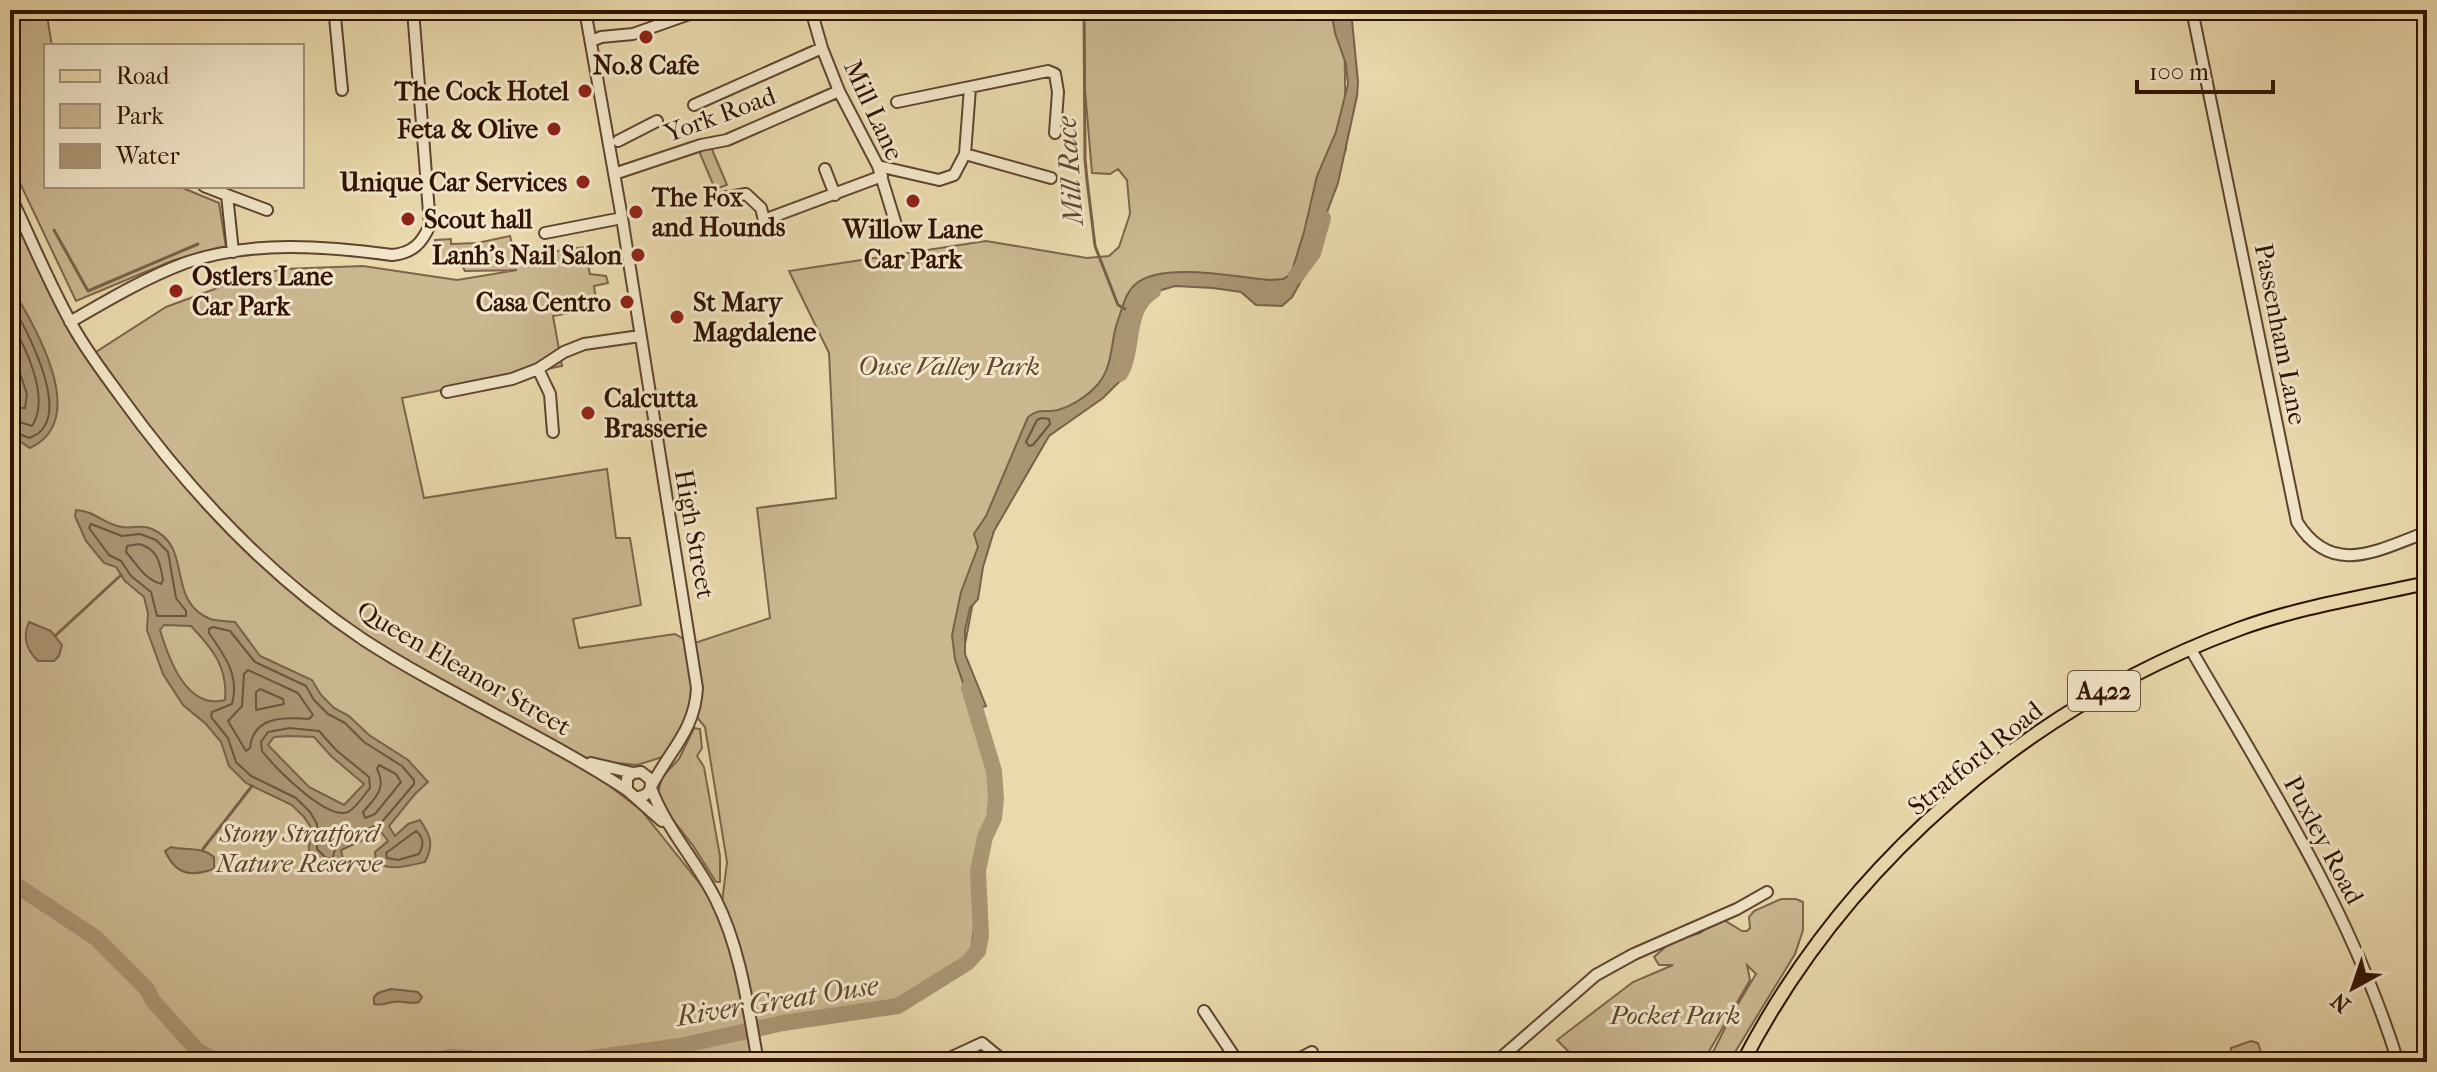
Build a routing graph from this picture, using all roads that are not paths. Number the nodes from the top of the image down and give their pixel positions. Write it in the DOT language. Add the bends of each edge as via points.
graph roads {
  1 [pos="339,10"];
  2 [pos="367,10"];
  3 [pos="376,10"];
  4 [pos="413,10"];
  5 [pos="585,10"];
  6 [pos="701,10"];
  7 [pos="811,10"];
  8 [pos="2192,10"];
  9 [pos="592,41"];
  10 [pos="822,48"];
  11 [pos="970,88"];
  12 [pos="342,90"];
  13 [pos="839,91"];
  14 [pos="897,102"];
  15 [pos="694,105"];
  16 [pos="657,121"];
  17 [pos="1055,133"];
  18 [pos="618,141"];
  19 [pos="965,154"];
  20 [pos="825,169"];
  21 [pos="880,171"];
  22 [pos="614,174"];
  23 [pos="1051,178"];
  24 [pos="209,188"];
  25 [pos="10,195"];
  26 [pos="227,195"];
  27 [pos="835,195"];
  28 [pos="722,198"];
  29 [pos="267,210"];
  30 [pos="622,218"];
  31 [pos="897,228"];
  32 [pos="545,233"];
  33 [pos="233,252"];
  34 [pos="70,322"];
  35 [pos="640,336"];
  36 [pos="538,369"];
  37 [pos="447,392"];
  38 [pos="553,432"];
  39 [pos="2427,532"];
  40 [pos="2427,583"];
  41 [pos="2190,648"];
  42 [pos="669,755"];
  43 [pos="581,760"];
  44 [pos="637,772"];
  45 [pos="651,786"];
  46 [pos="627,790"];
  47 [pos="638,797"];
  48 [pos="670,828"];
  49 [pos="1767,892"];
  50 [pos="1204,1011"];
  51 [pos="1312,1052"];
  52 [pos="758,1062"];
  53 [pos="941,1062"];
  54 [pos="1005,1062"];
  55 [pos="1238,1062"];
  56 [pos="1293,1062"];
  57 [pos="1496,1062"];
  58 [pos="1743,1062"];
  59 [pos="2398,1062"];
  1 -- 12 [label="street" via="335,17"];
  2 -- 3 [label="street"];
  4 -- 33 [label="street" via="430,225 423,241 392,255 282,247"];
  5 -- 9 [label="street, High Street"];
  6 -- 9 [label="street" via="633,34"];
  7 -- 10 [label="street, Mill Lane"];
  8 -- 39 [label="street, Passenham Lane" via="2297,522 2327,552 2345,555 2361,556"];
  9 -- 22 [label="street, High Street"];
  10 -- 13 [label="street, Mill Lane"];
  10 -- 15 [label="street"];
  11 -- 14 [label="street"];
  11 -- 17 [label="street" via="1048,71 1055,74"];
  11 -- 19 [label="street"];
  13 -- 21 [label="street, Mill Lane"];
  13 -- 22 [label="street, York Road" via="727,140"];
  16 -- 18 [label="street"];
  19 -- 21 [label="street" via="954,175 939,180"];
  19 -- 23 [label="street" via="1038,180"];
  20 -- 27 [label="street"];
  21 -- 27 [label="street"];
  21 -- 31 [label="street, Mill Lane"];
  22 -- 30 [label="street, High Street"];
  24 -- 26 [label="street"];
  25 -- 34 [label="street, Queen Eleanor Street"];
  26 -- 29 [label="street"];
  26 -- 33 [label="street"];
  27 -- 28 [label="street" via="764,220 761,208 746,194"];
  30 -- 32 [label="street"];
  30 -- 35 [label="street, High Street"];
  33 -- 34 [label="street" via="187,263 134,285"];
  34 -- 43 [label="street, Queen Eleanor Street" via="174,466 274,569 375,646"];
  35 -- 36 [label="street" via="584,344"];
  35 -- 42 [label="street, High Street" via="697,688 694,714"];
  36 -- 37 [label="street"];
  36 -- 38 [label="street" via="550,394"];
  40 -- 41 [label="main road, Stratford Road / A422" via="2284,615"];
  41 -- 58 [label="main road, Stratford Road / A422" via="2114,685 2009,752 1953,797 1843,909"];
  41 -- 59 [label="street, Puxley Road" via="2328,889 2372,985"];
  42 -- 44 [label="street"];
  42 -- 45 [label="street"];
  43 -- 44 [label="street, Queen Eleanor Street"];
  43 -- 46 [label="street, Queen Eleanor Street"];
  44 -- 45 [label="street" via="650,779"];
  44 -- 46 [label="street" via="627,778"];
  45 -- 47 [label="street"];
  45 -- 48 [label="street"];
  46 -- 47 [label="street"];
  47 -- 48 [label="street"];
  48 -- 52 [label="street" via="717,901 745,992"];
  49 -- 57 [label="street" via="1596,975"];
  50 -- 55 [label="street"];
  51 -- 56 [label="street"];
  53 -- 54 [label="street" via="982,1043"];
}
